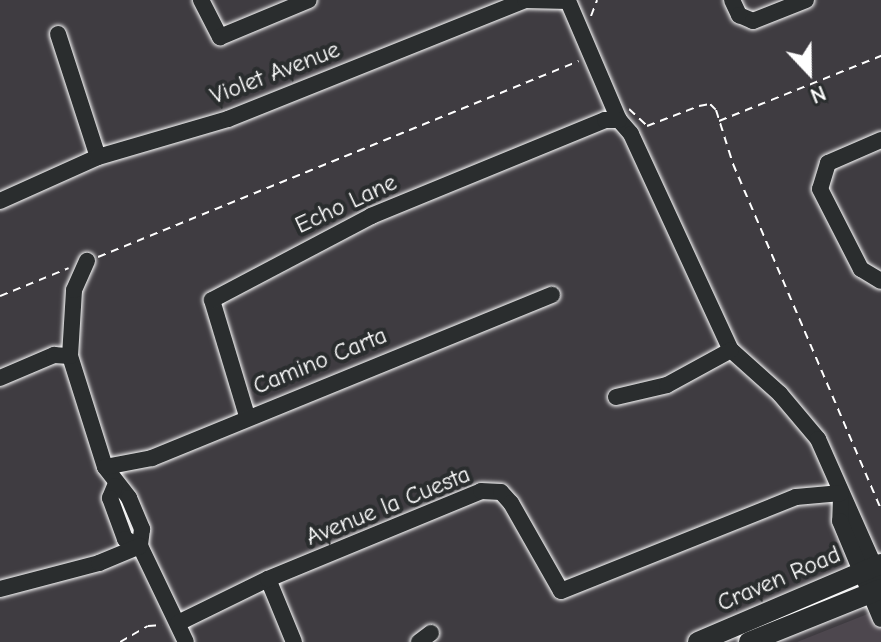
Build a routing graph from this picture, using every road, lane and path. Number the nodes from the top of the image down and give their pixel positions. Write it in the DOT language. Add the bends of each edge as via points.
graph roads {
  1 [pos="201,0"];
  2 [pos="732,0"];
  3 [pos="806,0"];
  4 [pos="304,1"];
  5 [pos="568,1"];
  6 [pos="58,34"];
  7 [pos="881,56"];
  8 [pos="601,76"];
  9 [pos="617,114"];
  10 [pos="718,121"];
  11 [pos="881,140"];
  12 [pos="98,157"];
  13 [pos="0,201"];
  14 [pos="87,261"];
  15 [pos="881,281"];
  16 [pos="552,295"];
  17 [pos="0,296"];
  18 [pos="731,350"];
  19 [pos="70,356"];
  20 [pos="0,378"];
  21 [pos="616,397"];
  22 [pos="247,416"];
  23 [pos="105,467"];
  24 [pos="115,486"];
  25 [pos="841,493"];
  26 [pos="132,505"];
  27 [pos="881,509"];
  28 [pos="115,511"];
  29 [pos="140,546"];
  30 [pos="875,578"];
  31 [pos="268,579"];
  32 [pos="0,589"];
  33 [pos="881,619"];
  34 [pos="172,623"];
  35 [pos="120,642"];
  36 [pos="186,642"];
  37 [pos="294,642"];
  38 [pos="698,642"];
  39 [pos="749,642"];
  1 -- 4 [label="street" via="220,37"];
  2 -- 3 [label="street" via="739,15 753,21"];
  5 -- 8 [label="street"];
  5 -- 12 [label="street, Violet Avenue" via="525,0 228,119"];
  6 -- 12 [label="street"];
  7 -- 10 [label="path"];
  8 -- 9 [label="street"];
  8 -- 14 [label="path" via="575,59"];
  9 -- 10 [label="path" via="633,110 647,126 710,104"];
  9 -- 18 [label="street"];
  9 -- 22 [label="street, Echo Lane" via="371,216 212,300"];
  10 -- 27 [label="path"];
  11 -- 15 [label="street" via="828,163 820,189 861,269"];
  12 -- 13 [label="street, Violet Avenue"];
  14 -- 17 [label="path"];
  14 -- 19 [label="street" via="74,290"];
  16 -- 22 [label="street, Camino Carta"];
  18 -- 21 [label="street" via="667,385"];
  18 -- 25 [label="street" via="780,394 818,439"];
  19 -- 20 [label="street" via="54,355"];
  19 -- 23 [label="street"];
  22 -- 23 [label="street, Camino Carta" via="152,458"];
  23 -- 24 [label="street"];
  24 -- 26 [label="street" via="125,489"];
  24 -- 28 [label="street" via="110,498"];
  25 -- 30 [label="street" via="840,521"];
  25 -- 31 [label="street, Avenue la Cuesta" via="796,497 561,591 501,492 481,491"];
  26 -- 28 [label="street"];
  26 -- 29 [label="street" via="142,529"];
  28 -- 29 [label="street" via="125,539"];
  29 -- 32 [label="street" via="99,563"];
  29 -- 34 [label="street"];
  30 -- 33 [label="street"];
  30 -- 38 [label="main road, Craven Road"];
  30 -- 39 [label="main road, Craven Road"];
  31 -- 34 [label="street, Avenue la Cuesta"];
  31 -- 37 [label="street"];
  34 -- 35 [label="path" via="148,626"];
  34 -- 36 [label="street"];
}
